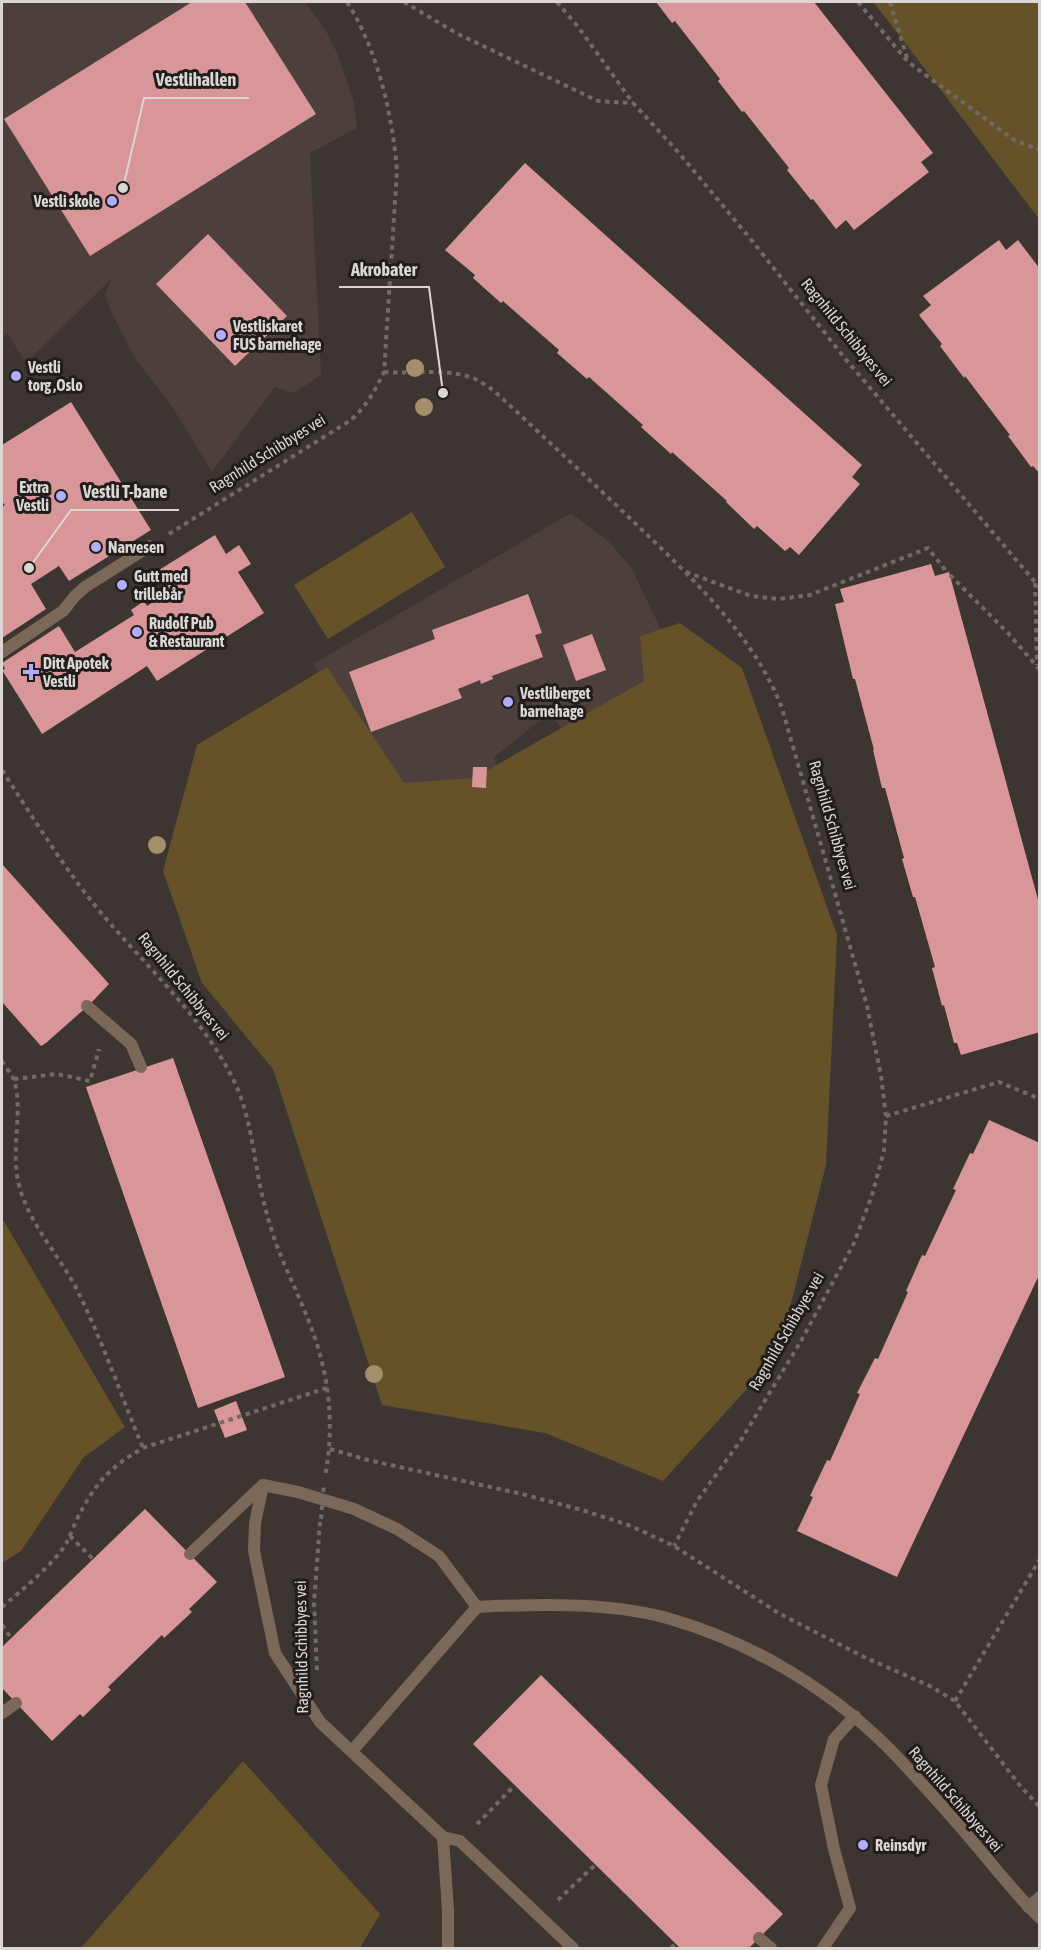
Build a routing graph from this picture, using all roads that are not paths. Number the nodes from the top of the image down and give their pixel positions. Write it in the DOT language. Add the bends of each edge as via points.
graph roads {
  1 [pos="150,546"];
  2 [pos="2,652"];
  3 [pos="87,1006"];
  4 [pos="141,1067"];
  5 [pos="263,1485"];
  6 [pos="190,1554"];
  7 [pos="477,1607"];
  8 [pos="16,1703"];
  9 [pos="2,1713"];
  10 [pos="855,1716"];
  11 [pos="352,1751"];
  12 [pos="443,1837"];
  13 [pos="1040,1897"];
  14 [pos="1029,1908"];
  15 [pos="1040,1918"];
  16 [pos="759,1938"];
  17 [pos="448,1948"];
  18 [pos="573,1948"];
  19 [pos="771,1948"];
  20 [pos="823,1948"];
  1 -- 2 [label="street" via="84,587 63,611"];
  3 -- 4 [label="street" via="131,1044"];
  5 -- 6 [label="street"];
  5 -- 7 [label="street" via="354,1509 397,1529 440,1556"];
  5 -- 11 [label="street, Ragnhild Schibbyes vei" via="254,1551 275,1653 320,1722"];
  7 -- 10 [label="street, Ragnhild Schibbyes vei" via="542,1604 665,1618 717,1635 770,1661"];
  7 -- 11 [label="street"];
  8 -- 9 [label="street"];
  10 -- 14 [label="street, Ragnhild Schibbyes vei" via="948,1811"];
  10 -- 20 [label="street" via="834,1740 821,1785 850,1908"];
  11 -- 12 [label="street, Ragnhild Schibbyes vei"];
  12 -- 17 [label="street"];
  12 -- 18 [label="street, Ragnhild Schibbyes vei" via="460,1841"];
  13 -- 14 [label="street"];
  14 -- 15 [label="street, Ragnhild Schibbyes vei"];
  16 -- 19 [label="street"];
}
